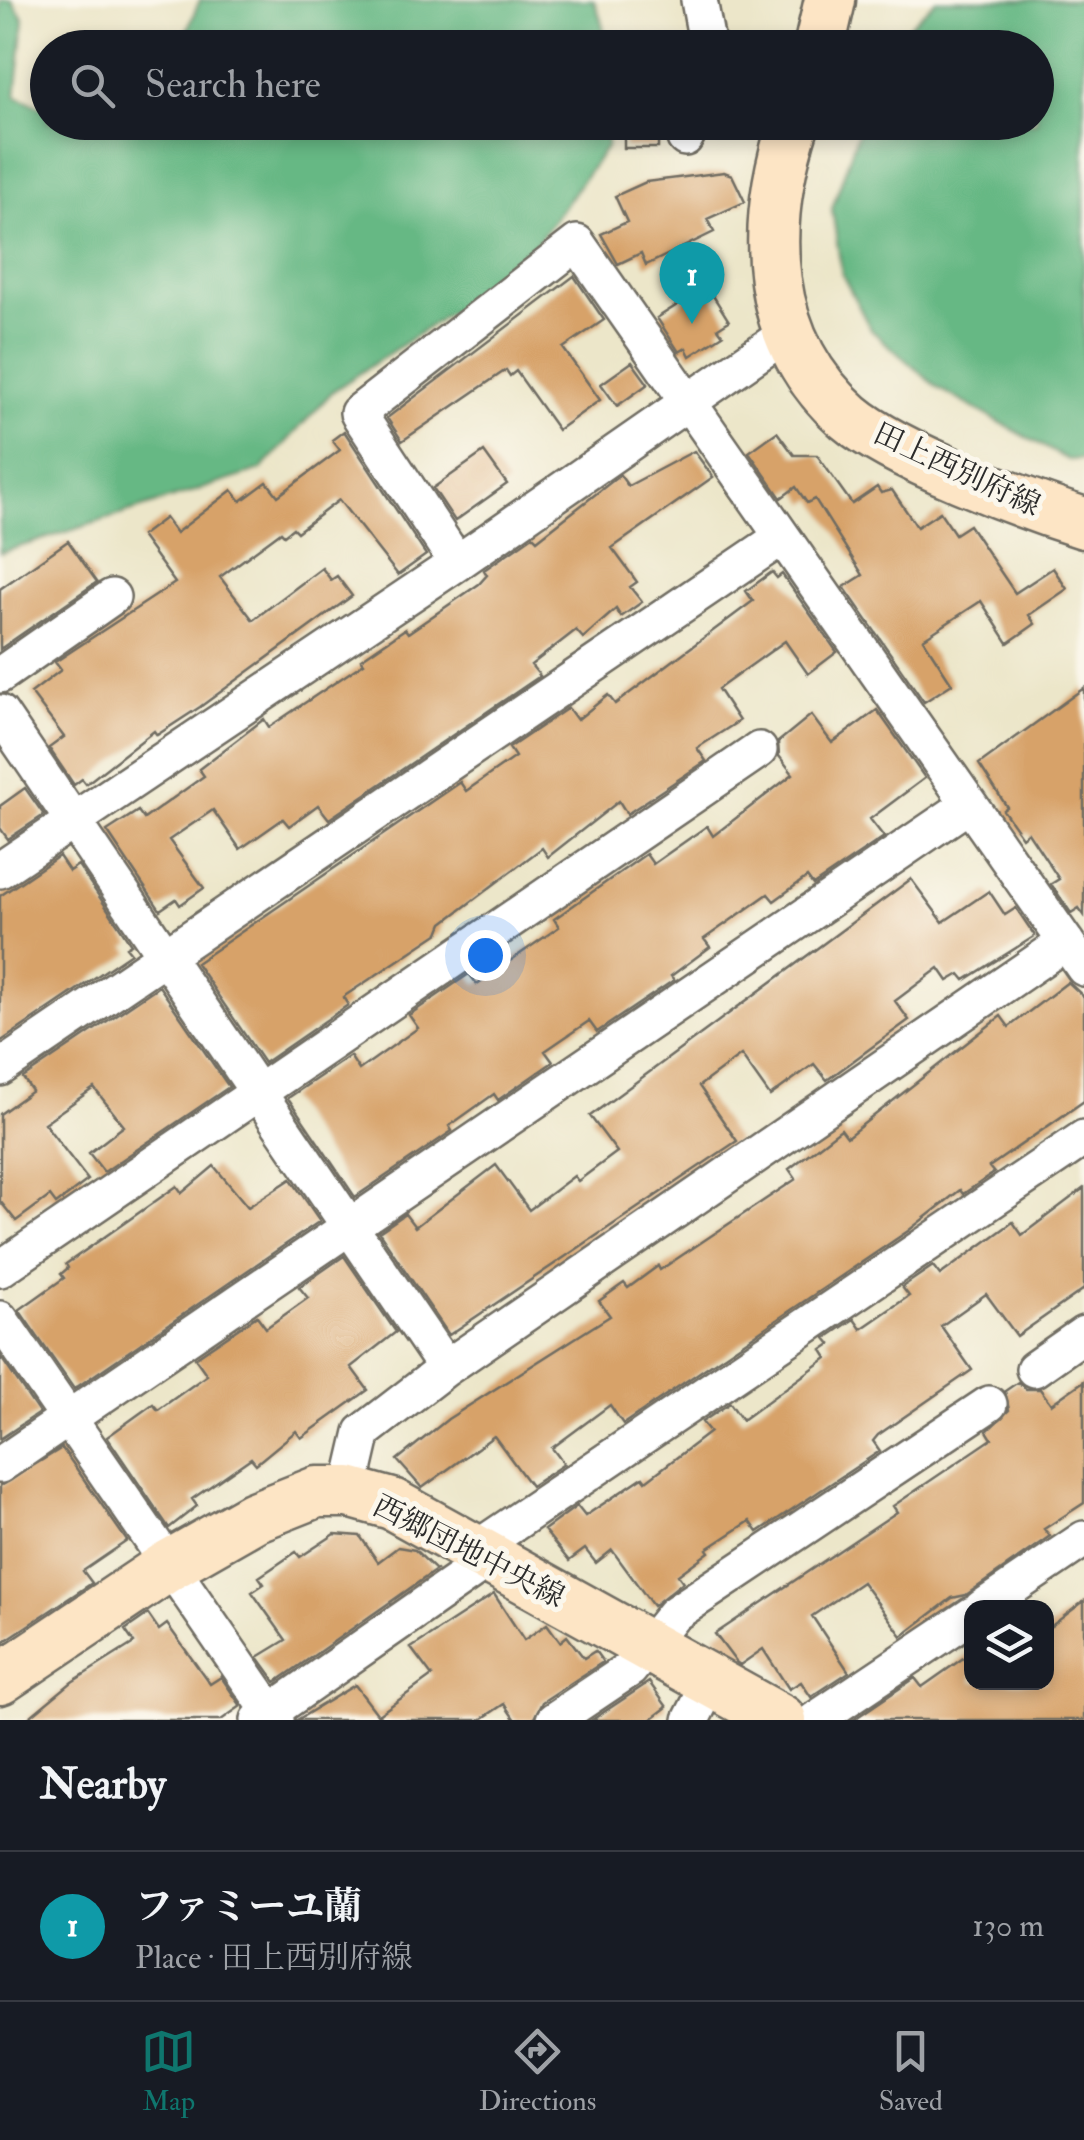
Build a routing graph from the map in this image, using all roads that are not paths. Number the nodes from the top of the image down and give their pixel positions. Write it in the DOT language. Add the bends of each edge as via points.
graph roads {
  1 [pos="699,0"];
  2 [pos="830,0"];
  3 [pos="705,30"];
  4 [pos="823,30"];
  5 [pos="788,140"];
  6 [pos="789,332"];
  7 [pos="687,401"];
  8 [pos="1084,523"];
  9 [pos="782,537"];
  10 [pos="457,563"];
  11 [pos="112,597"];
  12 [pos="0,675"];
  13 [pos="0,713"];
  14 [pos="758,750"];
  15 [pos="968,805"];
  16 [pos="72,821"];
  17 [pos="0,870"];
  18 [pos="1075,955"];
  19 [pos="165,956"];
  20 [pos="0,1068"];
  21 [pos="256,1090"];
  22 [pos="1084,1138"];
  23 [pos="350,1229"];
  24 [pos="0,1269"];
  25 [pos="0,1319"];
  26 [pos="1084,1334"];
  27 [pos="446,1368"];
  28 [pos="1034,1369"];
  29 [pos="989,1404"];
  30 [pos="70,1418"];
  31 [pos="0,1466"];
  32 [pos="349,1492"];
  33 [pos="1084,1539"];
  34 [pos="484,1553"];
  35 [pos="168,1566"];
  36 [pos="994,1600"];
  37 [pos="964,1620"];
  38 [pos="649,1647"];
  39 [pos="0,1679"];
  40 [pos="701,1700"];
  41 [pos="268,1717"];
  42 [pos="554,1720"];
  43 [pos="781,1720"];
  44 [pos="815,1720"];
  1 -- 3 [label="street"];
  2 -- 4 [label="street"];
  5 -- 6 [label="street, 田上西別府線" via="770,249"];
  6 -- 7 [label="street"];
  6 -- 8 [label="street, 田上西別府線" via="818,384 851,418 1031,506"];
  7 -- 9 [label="street"];
  7 -- 10 [label="street"];
  7 -- 10 [label="street" via="577,243 358,413"];
  9 -- 15 [label="street"];
  9 -- 19 [label="street"];
  10 -- 16 [label="street"];
  11 -- 12 [label="street"];
  13 -- 16 [label="street"];
  14 -- 21 [label="street"];
  15 -- 18 [label="street"];
  15 -- 23 [label="street"];
  16 -- 17 [label="street"];
  16 -- 19 [label="street"];
  18 -- 27 [label="street"];
  19 -- 20 [label="street"];
  19 -- 21 [label="street"];
  21 -- 23 [label="street"];
  21 -- 24 [label="street"];
  22 -- 34 [label="street"];
  23 -- 27 [label="street"];
  23 -- 30 [label="street"];
  25 -- 30 [label="street"];
  26 -- 28 [label="street"];
  27 -- 32 [label="street" via="363,1432"];
  29 -- 38 [label="street" via="674,1614"];
  30 -- 31 [label="street"];
  30 -- 35 [label="street"];
  32 -- 34 [label="street, 西郷団地中央線" via="392,1504"];
  32 -- 35 [label="street, 西郷団地中央線" via="292,1501"];
  33 -- 36 [label="street"];
  34 -- 38 [label="street, 西郷団地中央線"];
  34 -- 41 [label="street"];
  35 -- 39 [label="street, 西郷団地中央線"];
  35 -- 41 [label="street"];
  37 -- 44 [label="street"];
  38 -- 40 [label="street, 西郷団地中央線"];
  38 -- 42 [label="street" via="630,1668"];
  40 -- 43 [label="street, 西郷団地中央線"];
}
